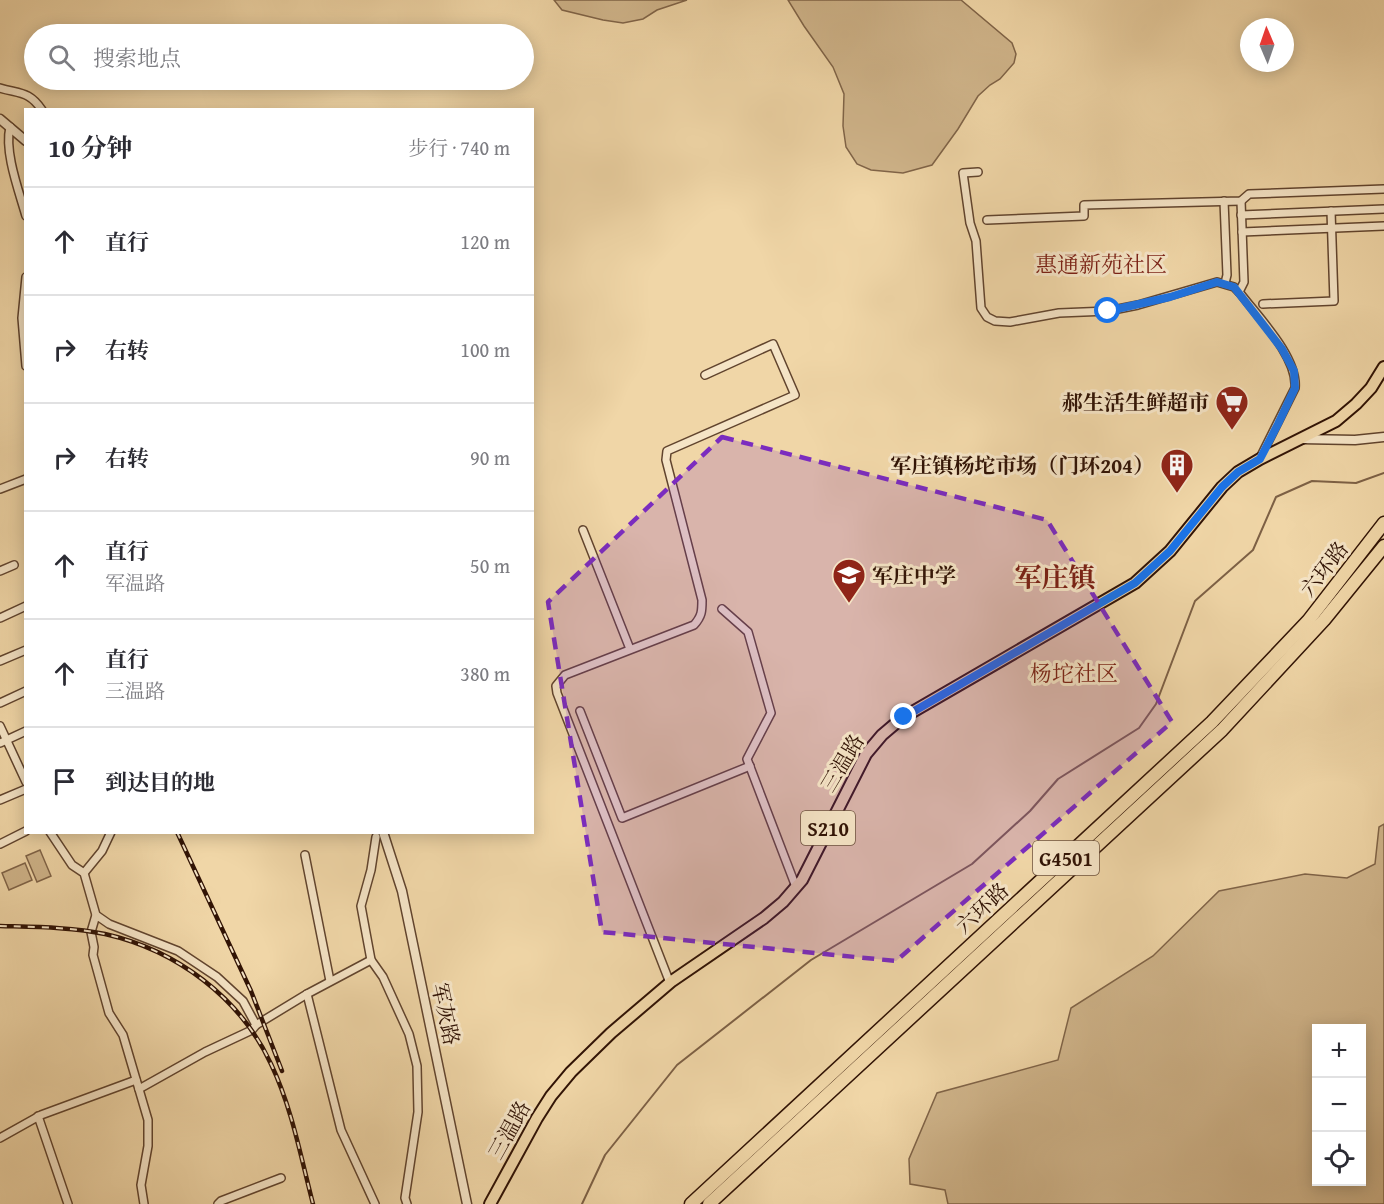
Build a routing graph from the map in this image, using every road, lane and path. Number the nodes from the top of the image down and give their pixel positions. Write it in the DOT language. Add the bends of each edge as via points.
graph roads {
  1 [pos="0,88"];
  2 [pos="41,108"];
  3 [pos="0,119"];
  4 [pos="10,127"];
  5 [pos="24,137"];
  6 [pos="978,172"];
  7 [pos="1384,189"];
  8 [pos="1224,201"];
  9 [pos="1241,201"];
  10 [pos="24,208"];
  11 [pos="1384,209"];
  12 [pos="1331,211"];
  13 [pos="1241,215"];
  14 [pos="987,220"];
  15 [pos="1384,226"];
  16 [pos="1331,228"];
  17 [pos="1242,232"];
  18 [pos="1225,283"];
  19 [pos="1239,292"];
  20 [pos="24,298"];
  21 [pos="1263,304"];
  22 [pos="24,342"];
  23 [pos="1384,367"];
  24 [pos="705,375"];
  25 [pos="1384,437"];
  26 [pos="1300,440"];
  27 [pos="1260,459"];
  28 [pos="24,480"];
  29 [pos="0,489"];
  30 [pos="1384,524"];
  31 [pos="583,530"];
  32 [pos="1384,546"];
  33 [pos="14,565"];
  34 [pos="0,571"];
  35 [pos="24,607"];
  36 [pos="722,609"];
  37 [pos="0,618"];
  38 [pos="630,649"];
  39 [pos="24,651"];
  40 [pos="0,661"];
  41 [pos="24,692"];
  42 [pos="0,703"];
  43 [pos="580,711"];
  44 [pos="0,726"];
  45 [pos="24,732"];
  46 [pos="3,741"];
  47 [pos="750,766"];
  48 [pos="24,778"];
  49 [pos="24,790"];
  50 [pos="0,800"];
  51 [pos="24,832"];
  52 [pos="51,834"];
  53 [pos="110,834"];
  54 [pos="379,835"];
  55 [pos="0,844"];
  56 [pos="305,855"];
  57 [pos="84,873"];
  58 [pos="796,887"];
  59 [pos="96,915"];
  60 [pos="370,960"];
  61 [pos="330,981"];
  62 [pos="670,983"];
  63 [pos="307,994"];
  64 [pos="256,1025"];
  65 [pos="136,1080"];
  66 [pos="139,1089"];
  67 [pos="38,1116"];
  68 [pos="0,1138"];
  69 [pos="728,1177"];
  70 [pos="281,1178"];
  71 [pos="69,1204"];
  72 [pos="144,1204"];
  73 [pos="218,1204"];
  74 [pos="375,1204"];
  75 [pos="407,1204"];
  76 [pos="467,1204"];
  77 [pos="490,1204"];
  78 [pos="691,1204"];
  79 [pos="709,1204"];
  1 -- 2 [label="street" via="28,95"];
  3 -- 4 [label="street"];
  4 -- 5 [label="street"];
  4 -- 10 [label="street" via="9,150"];
  6 -- 18 [label="street" via="963,173 976,242 981,308 995,321 1108,311"];
  7 -- 9 [label="street" via="1249,194"];
  8 -- 9 [label="street"];
  8 -- 14 [label="street" via="1084,205 1084,216"];
  8 -- 18 [label="street"];
  9 -- 13 [label="street"];
  11 -- 12 [label="street"];
  12 -- 13 [label="street"];
  12 -- 16 [label="street"];
  13 -- 17 [label="street"];
  15 -- 16 [label="street"];
  16 -- 17 [label="street"];
  16 -- 21 [label="street" via="1334,301"];
  17 -- 19 [label="street" via="1244,282"];
  18 -- 19 [label="street"];
  19 -- 27 [label="street" via="1282,349 1296,379"];
  20 -- 22 [label="street"];
  23 -- 26 [label="main road, S210" via="1356,404 1336,421"];
  24 -- 38 [label="street" via="773,345 795,395 667,451 702,611 694,624"];
  25 -- 26 [label="street"];
  26 -- 27 [label="main road, S210"];
  27 -- 58 [label="main road, 三温路 / S210" via="1222,487 1170,551 1135,583 904,717 882,735 866,754"];
  28 -- 29 [label="street"];
  30 -- 69 [label="highway, 六环路 / G4501" via="1308,621 1212,723"];
  31 -- 38 [label="street"];
  32 -- 69 [label="highway, 六环路 / G4501" via="1324,620 1222,730"];
  33 -- 34 [label="street"];
  35 -- 37 [label="street"];
  36 -- 47 [label="street" via="748,632 771,713 747,759"];
  38 -- 62 [label="street" via="565,675 556,686"];
  39 -- 40 [label="street"];
  41 -- 42 [label="street"];
  43 -- 47 [label="street" via="622,818"];
  44 -- 46 [label="street"];
  45 -- 46 [label="street"];
  46 -- 48 [label="street"];
  47 -- 58 [label="street"];
  49 -- 50 [label="street"];
  51 -- 55 [label="street"];
  52 -- 57 [label="street" via="72,865"];
  53 -- 57 [label="street"];
  54 -- 60 [label="street" via="361,906"];
  54 -- 76 [label="street, 军灰路" via="402,891"];
  56 -- 61 [label="street"];
  57 -- 59 [label="street"];
  58 -- 62 [label="main road, 三温路 / S210" via="765,918"];
  59 -- 64 [label="street" via="178,951 217,977 243,1001"];
  59 -- 65 [label="street" via="91,932 93,955 109,1013 123,1035"];
  60 -- 61 [label="street"];
  60 -- 75 [label="street" via="383,977 409,1034 417,1066 418,1112"];
  61 -- 63 [label="street"];
  62 -- 77 [label="main road, 三温路 / S210" via="611,1033 560,1084"];
  63 -- 64 [label="street"];
  63 -- 74 [label="street" via="341,1130"];
  64 -- 66 [label="street"];
  65 -- 66 [label="street"];
  65 -- 67 [label="street"];
  66 -- 72 [label="street" via="148,1120 141,1185"];
  67 -- 68 [label="street"];
  67 -- 71 [label="street"];
  69 -- 78 [label="highway, 六环路 / G4501"];
  69 -- 79 [label="highway, 六环路 / G4501"];
  70 -- 73 [label="street"];
}
